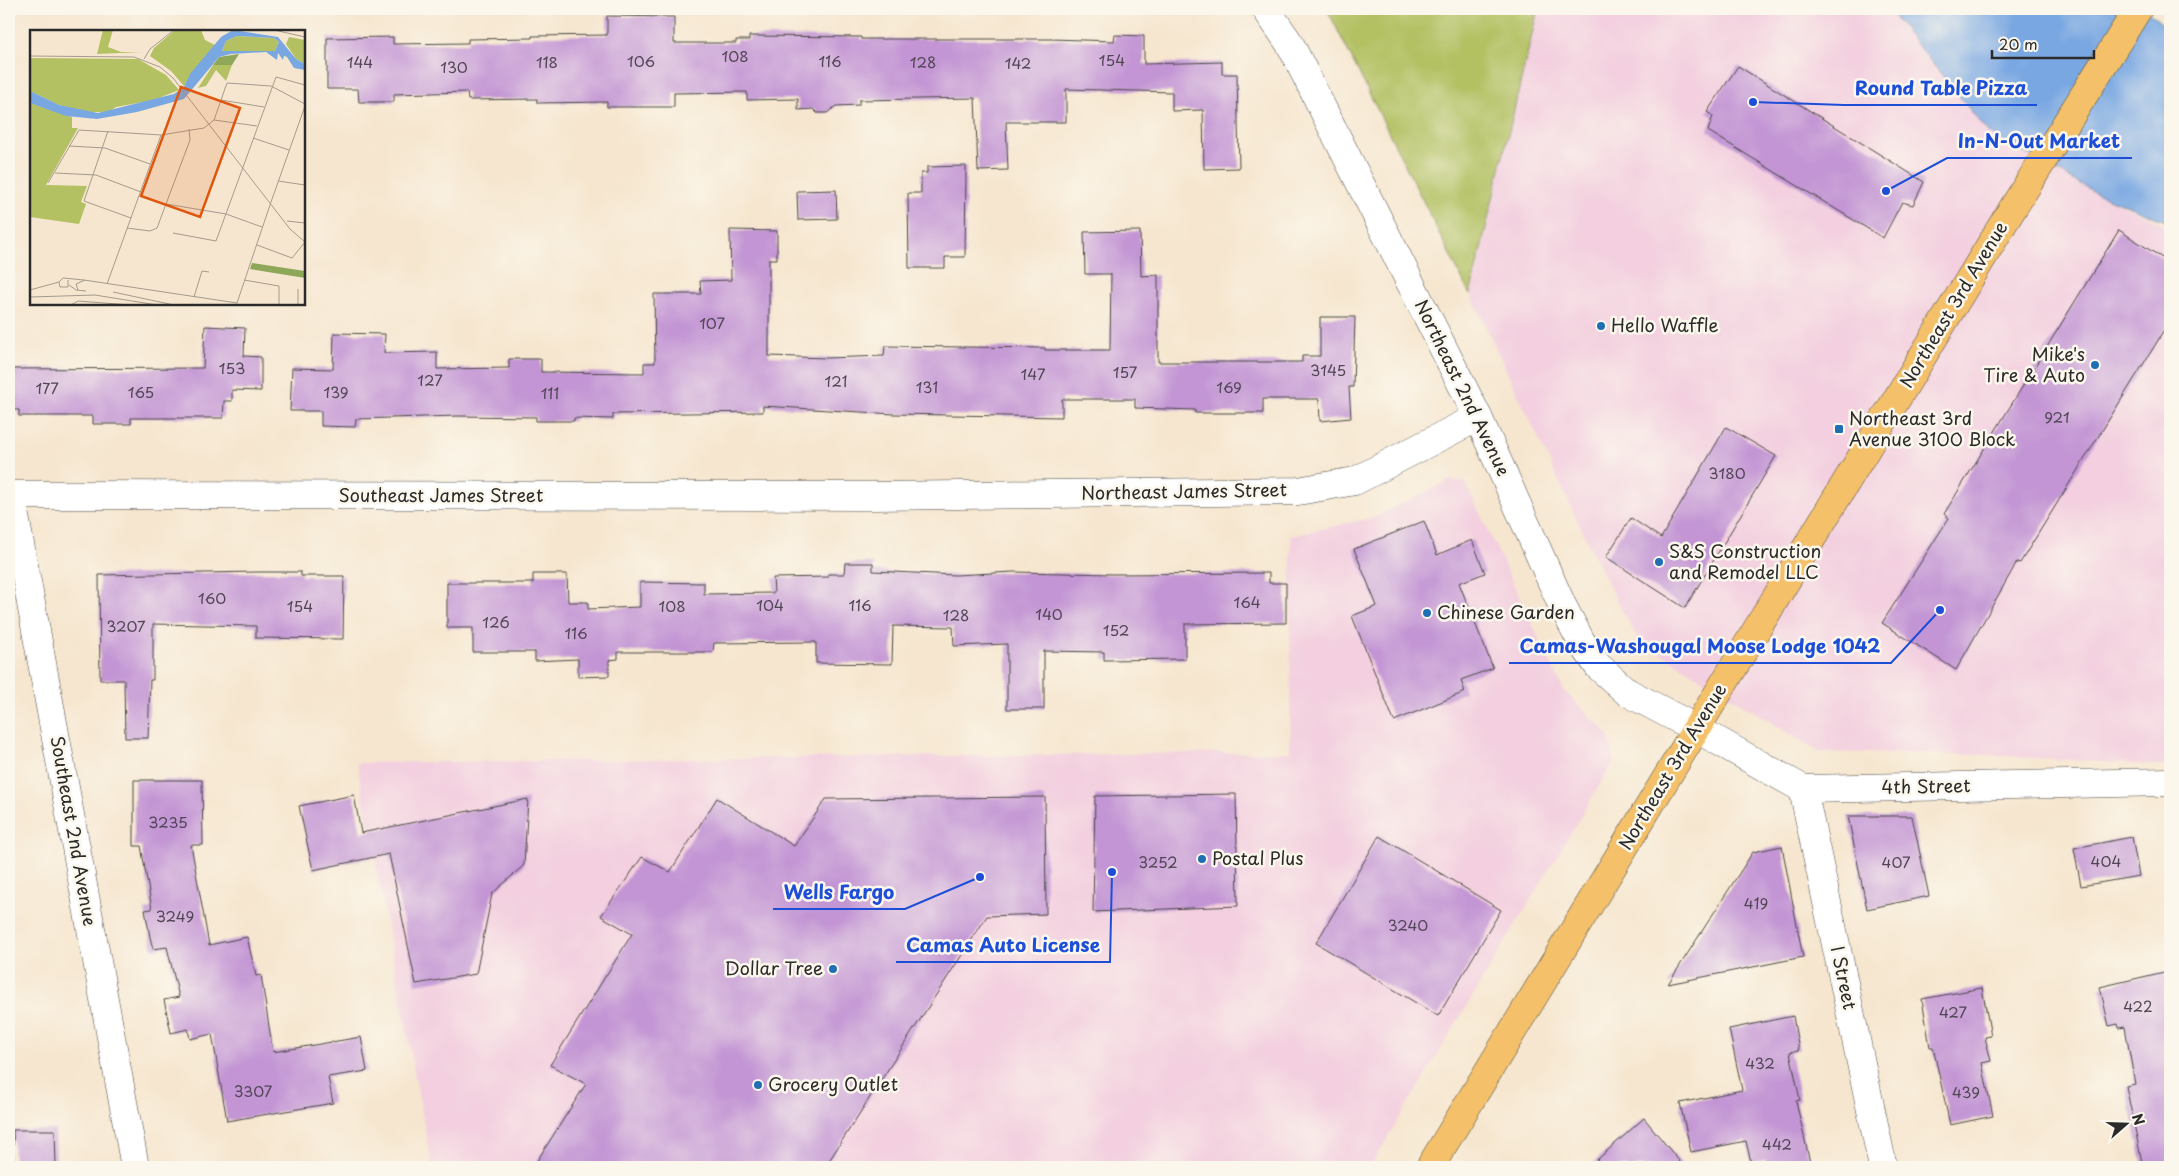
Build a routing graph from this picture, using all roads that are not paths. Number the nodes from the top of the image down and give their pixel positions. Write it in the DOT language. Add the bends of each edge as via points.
graph roads {
  1 [pos="1266,9"];
  2 [pos="2138,9"];
  3 [pos="1478,417"];
  4 [pos="10,495"];
  5 [pos="873,496"];
  6 [pos="1697,729"];
  7 [pos="2170,782"];
  8 [pos="1802,789"];
  9 [pos="135,1167"];
  10 [pos="1430,1167"];
  11 [pos="1883,1167"];
  1 -- 3 [label="street, Northeast 2nd Avenue" via="1290,44"];
  2 -- 6 [label="main road, Northeast 3rd Avenue" via="2006,219"];
  3 -- 5 [label="street, Northeast James Street" via="1355,481 1298,491"];
  3 -- 6 [label="street, Northeast 2nd Avenue" via="1562,604 1598,666 1627,692"];
  4 -- 5 [label="street, Southeast James Street"];
  4 -- 9 [label="street, Southeast 2nd Avenue"];
  6 -- 8 [label="street"];
  6 -- 10 [label="main road, Northeast 3rd Avenue"];
  7 -- 8 [label="street, 4th Street"];
  8 -- 11 [label="street, I Street"];
}
